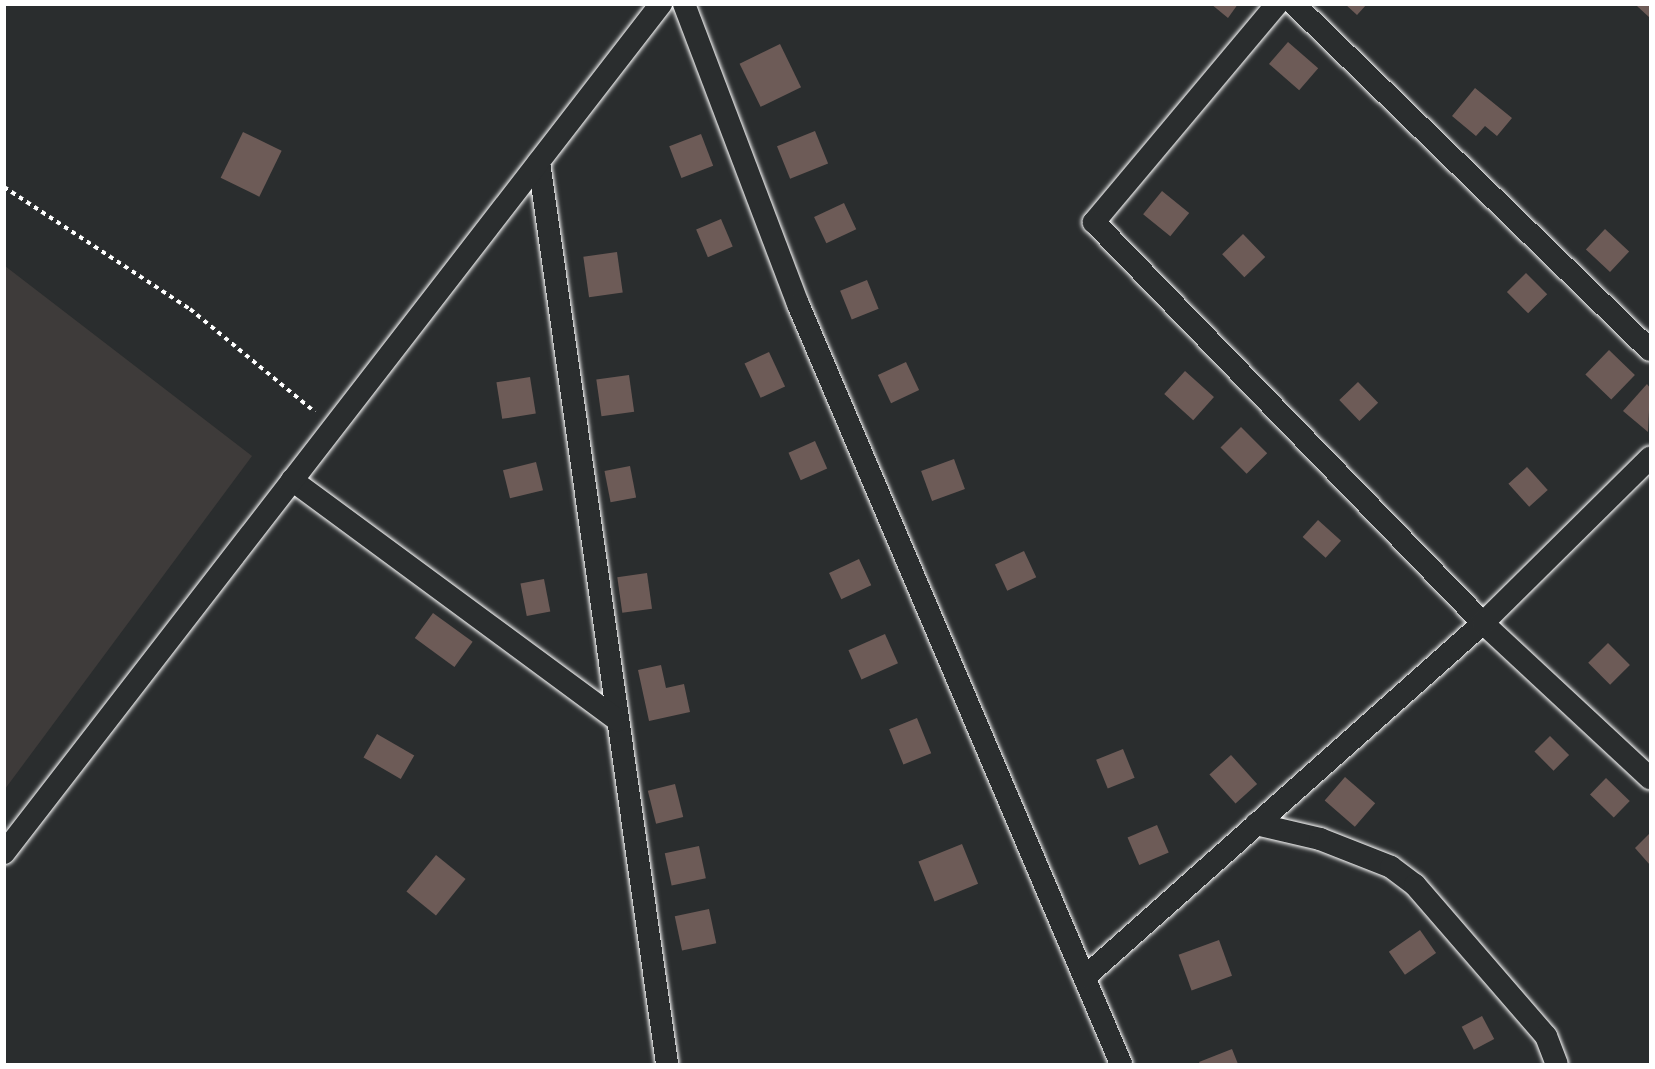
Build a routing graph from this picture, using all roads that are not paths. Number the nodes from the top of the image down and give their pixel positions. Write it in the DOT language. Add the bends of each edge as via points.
graph roads {
  1 [pos="661,4"];
  2 [pos="684,4"];
  3 [pos="1277,4"];
  4 [pos="1294,4"];
  5 [pos="538,162"];
  6 [pos="1650,350"];
  7 [pos="1650,458"];
  8 [pos="292,480"];
  9 [pos="1483,623"];
  10 [pos="618,720"];
  11 [pos="1650,778"];
  12 [pos="1256,824"];
  13 [pos="4,853"];
  14 [pos="1085,977"];
  15 [pos="667,1065"];
  16 [pos="1121,1065"];
  17 [pos="1557,1065"];
  1 -- 5 [label="street"];
  2 -- 14 [label="street" via="798,304"];
  3 -- 9 [label="street" via="1094,222"];
  4 -- 6 [label="street"];
  5 -- 8 [label="street"];
  5 -- 10 [label="street"];
  7 -- 9 [label="street"];
  8 -- 10 [label="street"];
  8 -- 13 [label="street"];
  9 -- 11 [label="street"];
  9 -- 12 [label="street"];
  10 -- 15 [label="street"];
  12 -- 14 [label="street"];
  12 -- 17 [label="street" via="1320,839 1391,867 1415,885 1546,1036"];
  14 -- 16 [label="street"];
}
